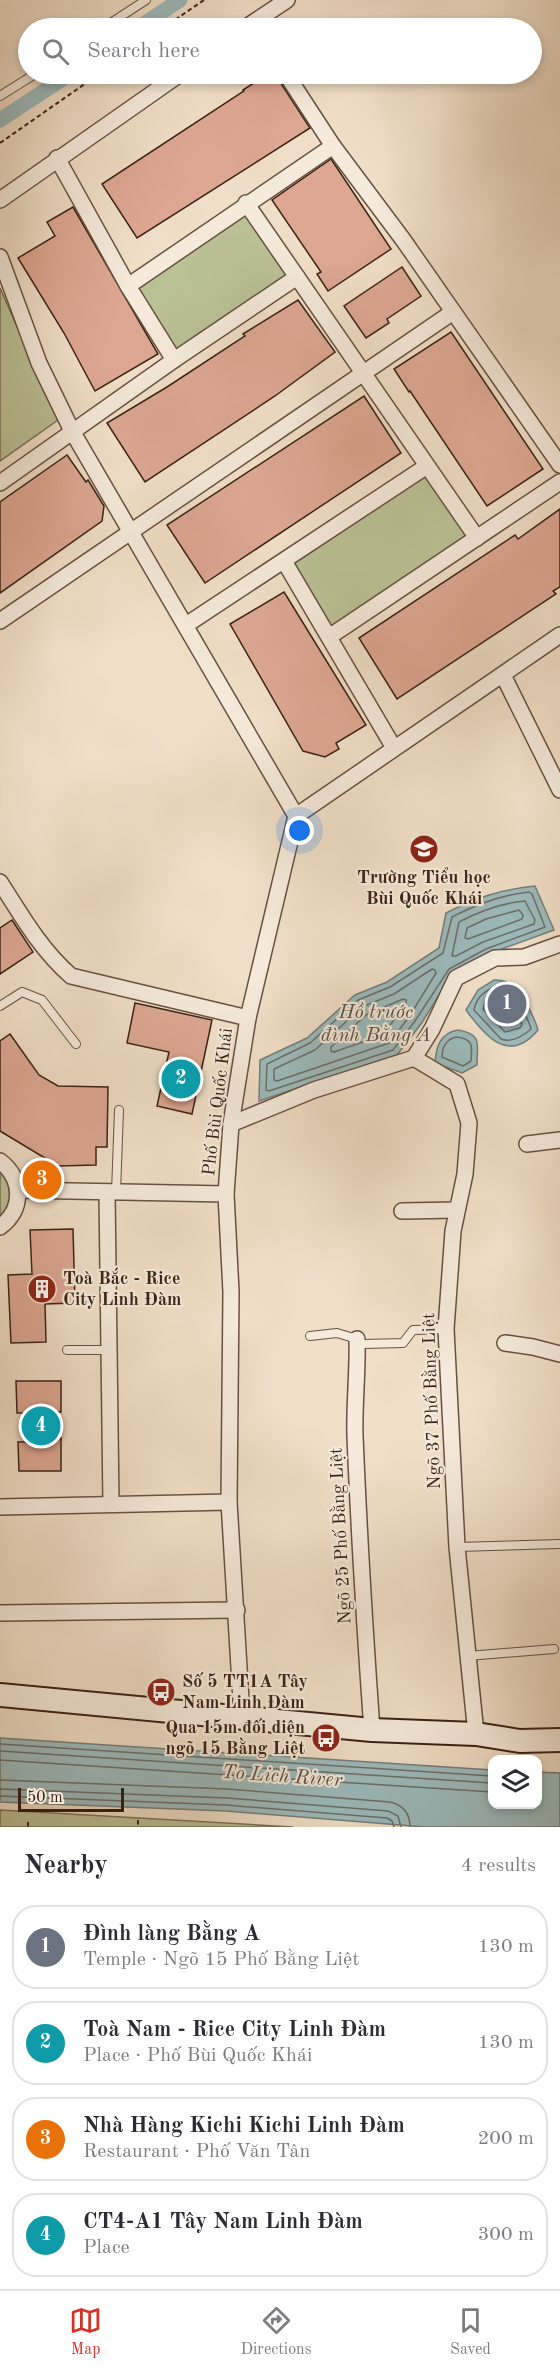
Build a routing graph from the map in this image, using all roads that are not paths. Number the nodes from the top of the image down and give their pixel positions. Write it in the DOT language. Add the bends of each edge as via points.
graph roads {
  1 [pos="146,0"];
  2 [pos="287,0"];
  3 [pos="118,18"];
  4 [pos="263,18"];
  5 [pos="19,84"];
  6 [pos="165,84"];
  7 [pos="293,84"];
  8 [pos="0,96"];
  9 [pos="333,146"];
  10 [pos="57,158"];
  11 [pos="0,200"];
  12 [pos="246,203"];
  13 [pos="0,258"];
  14 [pos="297,277"];
  15 [pos="128,286"];
  16 [pos="453,312"];
  17 [pos="174,360"];
  18 [pos="363,373"];
  19 [pos="72,431"];
  20 [pos="560,465"];
  21 [pos="427,466"];
  22 [pos="560,482"];
  23 [pos="0,483"];
  24 [pos="131,531"];
  25 [pos="477,538"];
  26 [pos="284,561"];
  27 [pos="0,621"];
  28 [pos="186,625"];
  29 [pos="560,635"];
  30 [pos="329,638"];
  31 [pos="503,675"];
  32 [pos="394,748"];
  33 [pos="560,790"];
  34 [pos="296,816"];
  35 [pos="0,882"];
  36 [pos="560,944"];
  37 [pos="0,1006"];
  38 [pos="248,1018"];
  39 [pos="76,1044"];
  40 [pos="414,1058"];
  41 [pos="119,1110"];
  42 [pos="231,1124"];
  43 [pos="560,1140"];
  44 [pos="527,1144"];
  45 [pos="0,1161"];
  46 [pos="18,1190"];
  47 [pos="111,1192"];
  48 [pos="226,1194"];
  49 [pos="457,1210"];
  50 [pos="402,1211"];
  51 [pos="0,1227"];
  52 [pos="446,1329"];
  53 [pos="310,1336"];
  54 [pos="357,1339"];
  55 [pos="505,1343"];
  56 [pos="67,1350"];
  57 [pos="110,1350"];
  58 [pos="560,1354"];
  59 [pos="229,1502"];
  60 [pos="111,1504"];
  61 [pos="0,1507"];
  62 [pos="560,1544"];
  63 [pos="457,1547"];
  64 [pos="237,1610"];
  65 [pos="0,1613"];
  66 [pos="554,1649"];
  67 [pos="468,1656"];
  68 [pos="0,1695"];
  69 [pos="242,1717"];
  70 [pos="372,1730"];
  71 [pos="476,1734"];
  72 [pos="560,1740"];
  1 -- 3 [label="lane"];
  2 -- 4 [label="street"];
  5 -- 8 [label="lane"];
  6 -- 10 [label="street"];
  7 -- 9 [label="street"];
  9 -- 12 [label="street"];
  9 -- 16 [label="street"];
  10 -- 11 [label="street"];
  10 -- 15 [label="street"];
  12 -- 14 [label="street"];
  12 -- 15 [label="street"];
  13 -- 19 [label="street" via="39,363"];
  14 -- 17 [label="street"];
  14 -- 18 [label="street"];
  15 -- 17 [label="street"];
  16 -- 18 [label="street"];
  16 -- 20 [label="street"];
  17 -- 19 [label="street"];
  18 -- 21 [label="street"];
  18 -- 24 [label="street"];
  19 -- 23 [label="street"];
  19 -- 24 [label="street"];
  21 -- 25 [label="street"];
  21 -- 26 [label="street"];
  22 -- 25 [label="street"];
  24 -- 27 [label="street"];
  24 -- 28 [label="street"];
  25 -- 30 [label="street"];
  26 -- 28 [label="street"];
  26 -- 30 [label="street"];
  28 -- 34 [label="street"];
  29 -- 31 [label="street"];
  30 -- 32 [label="street"];
  31 -- 32 [label="street"];
  31 -- 33 [label="street"];
  32 -- 34 [label="street"];
  34 -- 38 [label="street, Phố Bùi Quốc Khái"];
  35 -- 38 [label="street" via="48,953 71,976"];
  36 -- 40 [label="street" via="524,957 495,958 456,978"];
  37 -- 39 [label="lane" via="22,992 42,1000"];
  38 -- 42 [label="street, Phố Bùi Quốc Khái"];
  40 -- 42 [label="street" via="314,1090"];
  40 -- 49 [label="street, Ngõ 37 Phố Bằng Liệt" via="457,1084 469,1123 465,1174"];
  41 -- 47 [label="lane"];
  42 -- 48 [label="street, Phố Bùi Quốc Khái"];
  43 -- 44 [label="street"];
  45 -- 46 [label="street" via="10,1169"];
  46 -- 47 [label="street"];
  46 -- 51 [label="street" via="14,1212"];
  47 -- 48 [label="street"];
  47 -- 57 [label="street"];
  48 -- 59 [label="street, Phố Bùi Quốc Khái" via="231,1292"];
  49 -- 50 [label="street"];
  49 -- 52 [label="street, Ngõ 37 Phố Bằng Liệt"];
  52 -- 54 [label="lane" via="412,1330 403,1343 363,1344"];
  52 -- 63 [label="street, Ngõ 37 Phố Bằng Liệt"];
  53 -- 54 [label="lane" via="337,1333"];
  54 -- 70 [label="street, Ngõ 25 Phố Bằng Liệt" via="355,1434 360,1565"];
  55 -- 58 [label="street"];
  56 -- 57 [label="lane"];
  57 -- 60 [label="street"];
  59 -- 60 [label="street"];
  59 -- 64 [label="street, Phố Bùi Quốc Khái"];
  60 -- 61 [label="street"];
  62 -- 63 [label="lane"];
  63 -- 67 [label="street, Ngõ 37 Phố Bằng Liệt"];
  64 -- 65 [label="street"];
  64 -- 69 [label="street, Phố Bùi Quốc Khái"];
  66 -- 67 [label="lane"];
  67 -- 71 [label="street, Ngõ 37 Phố Bằng Liệt"];
  68 -- 69 [label="street"];
  69 -- 70 [label="street"];
  70 -- 71 [label="street"];
  71 -- 72 [label="street" via="520,1741"];
}
